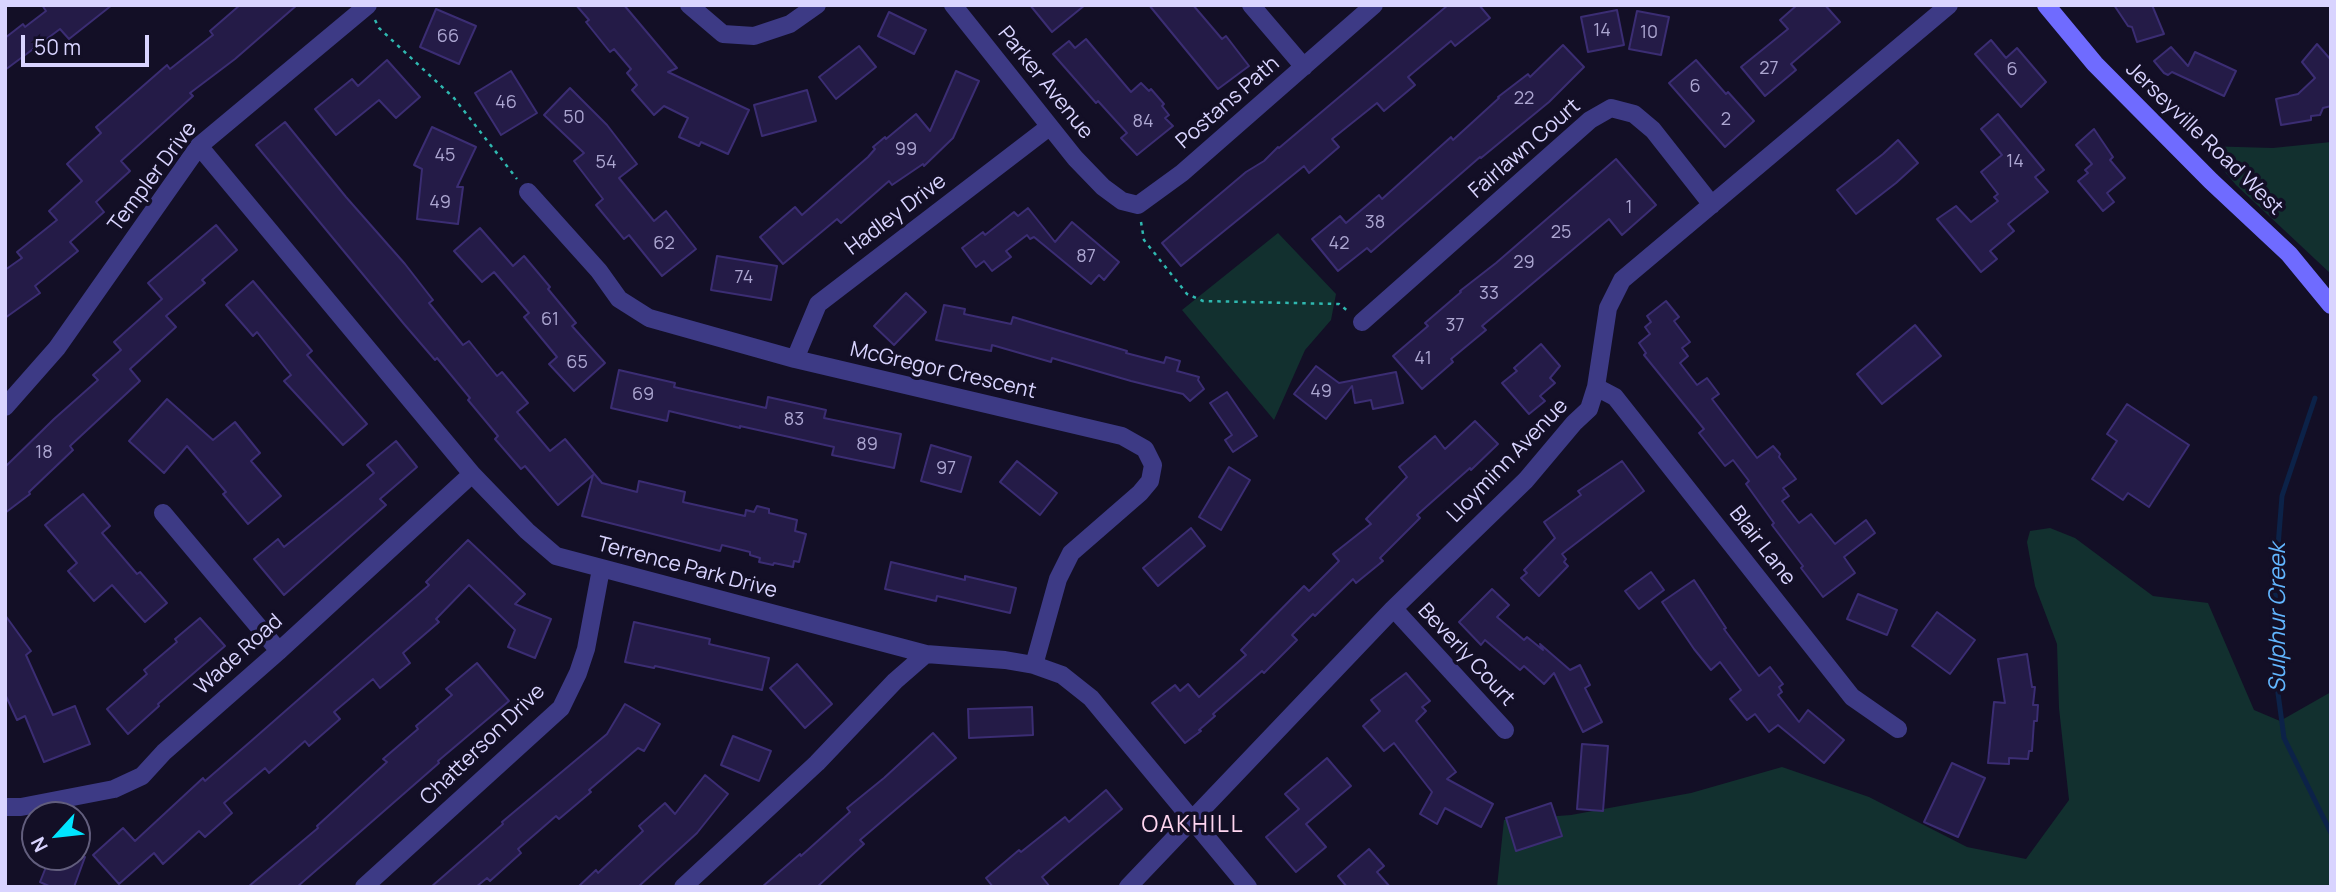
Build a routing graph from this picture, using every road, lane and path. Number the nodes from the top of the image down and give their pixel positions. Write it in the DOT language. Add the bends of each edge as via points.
graph roads {
  1 [pos="689,5"];
  2 [pos="817,5"];
  3 [pos="953,5"];
  4 [pos="1251,5"];
  5 [pos="1374,5"];
  6 [pos="1949,5"];
  7 [pos="2046,5"];
  8 [pos="371,11"];
  9 [pos="1304,67"];
  10 [pos="1049,127"];
  11 [pos="199,146"];
  12 [pos="528,192"];
  13 [pos="1138,205"];
  14 [pos="1712,205"];
  15 [pos="2331,305"];
  16 [pos="1362,322"];
  17 [pos="794,359"];
  18 [pos="1596,387"];
  19 [pos="5,407"];
  20 [pos="472,474"];
  21 [pos="163,513"];
  22 [pos="601,569"];
  23 [pos="1394,609"];
  24 [pos="279,651"];
  25 [pos="926,654"];
  26 [pos="1034,665"];
  27 [pos="1898,729"];
  28 [pos="1505,730"];
  29 [pos="5,807"];
  30 [pos="1191,821"];
  31 [pos="364,887"];
  32 [pos="683,887"];
  33 [pos="1128,887"];
  34 [pos="1248,887"];
  1 -- 2 [label="street" via="723,34 754,36 790,24"];
  3 -- 10 [label="street, Parker Avenue"];
  4 -- 9 [label="street"];
  5 -- 9 [label="street, Postans Path"];
  6 -- 14 [label="street, Lloyminn Avenue"];
  7 -- 15 [label="main road, Jerseyville Road West" via="2095,64 2289,254"];
  8 -- 11 [label="street, Templer Drive"];
  8 -- 12 [label="path" via="379,28 454,98"];
  9 -- 13 [label="street, Postans Path" via="1182,173"];
  10 -- 13 [label="street, Parker Avenue" via="1103,187 1122,201"];
  10 -- 17 [label="street, Hadley Drive" via="818,304"];
  11 -- 19 [label="street, Templer Drive" via="57,348"];
  11 -- 20 [label="street, Terrence Park Drive"];
  12 -- 17 [label="street, McGregor Crescent" via="629,306 649,318"];
  13 -- 16 [label="path" via="1144,240 1186,294 1203,301 1339,304"];
  14 -- 16 [label="street, Fairlawn Court" via="1653,130 1634,114 1611,108 1590,120"];
  14 -- 18 [label="street, Lloyminn Avenue" via="1622,280 1608,309"];
  17 -- 26 [label="street, McGregor Crescent" via="1122,436 1145,449 1153,466 1150,481 1071,553 1058,579"];
  18 -- 23 [label="street, Lloyminn Avenue" via="1589,409 1525,480"];
  18 -- 27 [label="street, Blair Lane" via="1615,397 1852,697"];
  20 -- 22 [label="street, Terrence Park Drive" via="556,556"];
  20 -- 24 [label="street, Wade Road"];
  21 -- 24 [label="street"];
  22 -- 25 [label="street, Terrence Park Drive"];
  22 -- 31 [label="street, Chatterson Drive" via="586,649 561,708"];
  23 -- 28 [label="street, Beverly Court"];
  23 -- 30 [label="street, Lloyminn Avenue"];
  24 -- 29 [label="street, Wade Road" via="142,776 114,789"];
  25 -- 26 [label="street, Terrence Park Drive"];
  25 -- 32 [label="street"];
  26 -- 30 [label="street, Terrence Park Drive" via="1062,675 1091,698"];
  30 -- 33 [label="street, Lloyminn Avenue"];
  30 -- 34 [label="street, Terrence Park Drive"];
}
